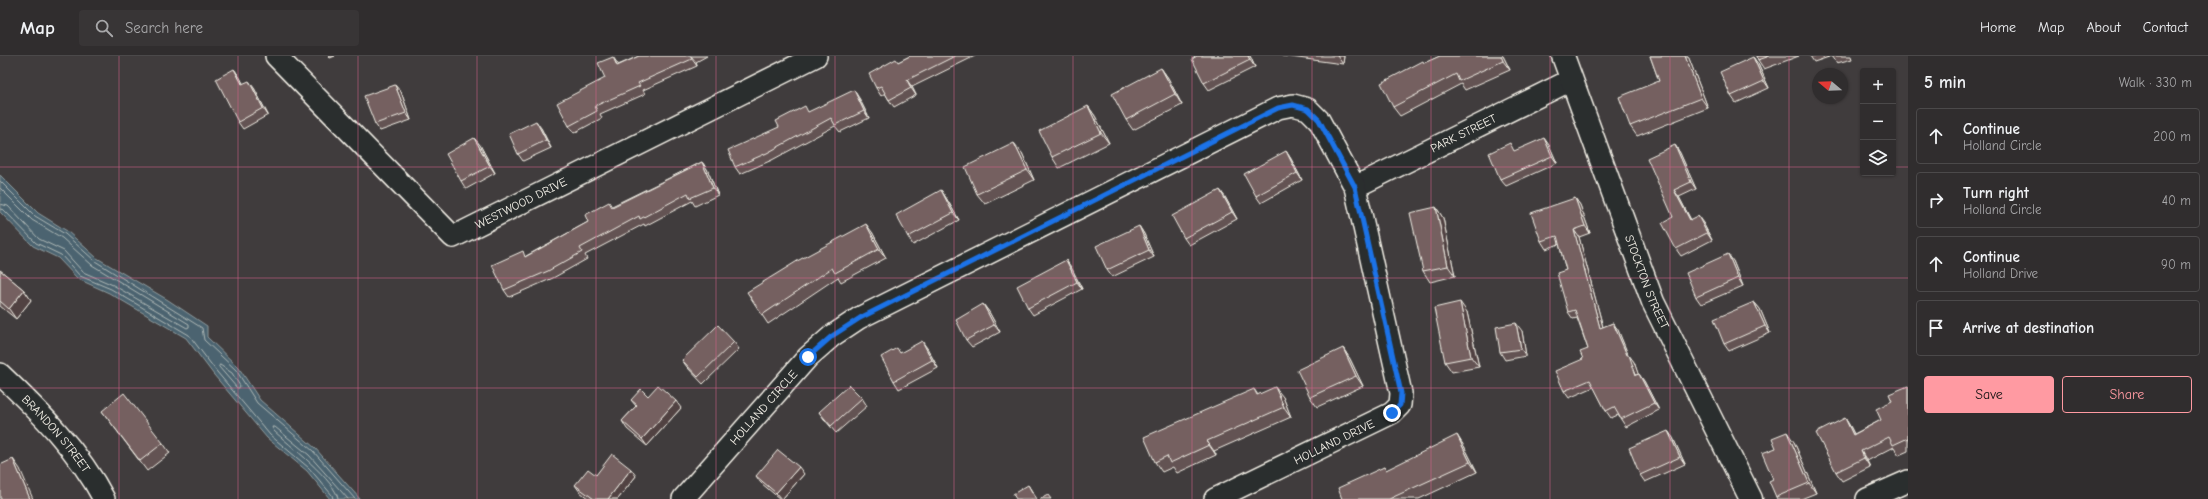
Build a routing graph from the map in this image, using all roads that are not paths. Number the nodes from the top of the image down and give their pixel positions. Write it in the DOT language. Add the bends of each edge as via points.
graph roads {
  1 [pos="276,56"];
  2 [pos="816,56"];
  3 [pos="1563,56"];
  4 [pos="1571,80"];
  5 [pos="1355,187"];
  6 [pos="0,374"];
  7 [pos="1908,481"];
  8 [pos="104,499"];
  9 [pos="683,499"];
  10 [pos="1215,499"];
  11 [pos="1752,499"];
  12 [pos="1867,499"];
  1 -- 2 [label="street, WESTWOOD DRIVE" via="453,237"];
  3 -- 4 [label="street, STOCKTON STREET"];
  4 -- 5 [label="street, PARK STREET"];
  4 -- 11 [label="street, STOCKTON STREET" via="1653,302"];
  5 -- 9 [label="street, HOLLAND CIRCLE" via="1319,120 1308,109 1293,105 1278,108 860,318 832,336 808,357"];
  5 -- 10 [label="street, HOLLAND DRIVE" via="1401,393 1400,405 1392,413"];
  6 -- 8 [label="street, BRANDON STREET" via="39,411 83,465"];
  7 -- 12 [label="street"];
}
